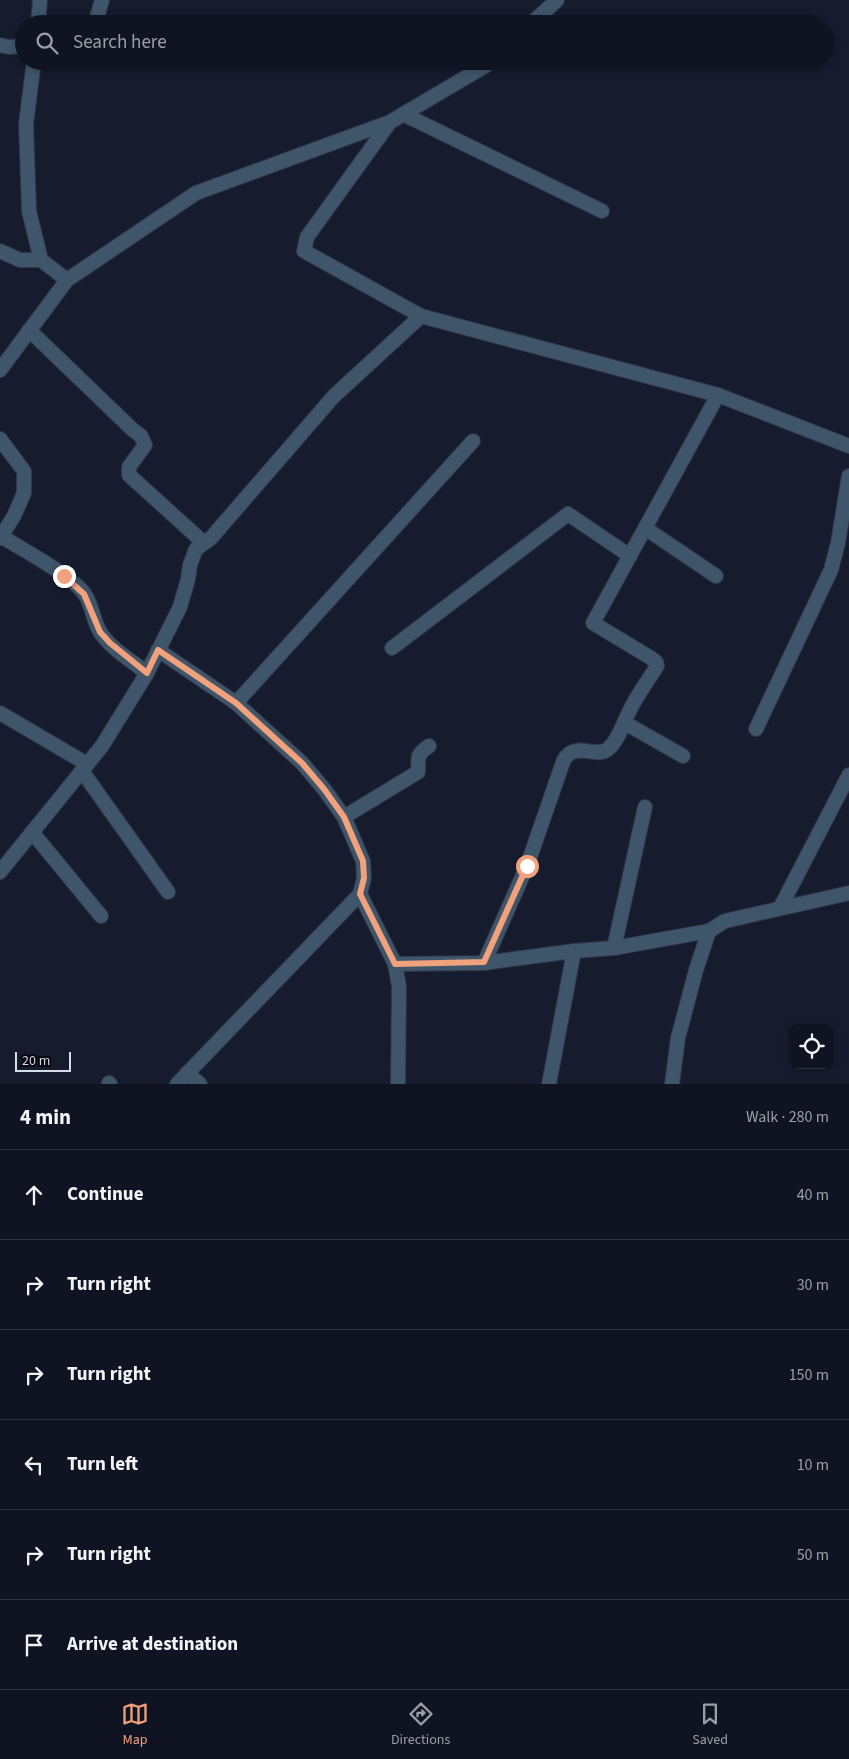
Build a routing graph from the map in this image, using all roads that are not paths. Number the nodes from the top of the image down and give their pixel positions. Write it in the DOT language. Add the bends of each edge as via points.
graph roads {
  1 [pos="40,0"];
  2 [pos="102,0"];
  3 [pos="557,0"];
  4 [pos="39,15"];
  5 [pos="98,15"];
  6 [pos="541,15"];
  7 [pos="0,45"];
  8 [pos="15,46"];
  9 [pos="33,70"];
  10 [pos="478,70"];
  11 [pos="403,114"];
  12 [pos="390,122"];
  13 [pos="602,211"];
  14 [pos="0,251"];
  15 [pos="41,260"];
  16 [pos="66,280"];
  17 [pos="421,316"];
  18 [pos="29,330"];
  19 [pos="0,370"];
  20 [pos="718,395"];
  21 [pos="0,439"];
  22 [pos="473,441"];
  23 [pos="849,446"];
  24 [pos="849,476"];
  25 [pos="645,528"];
  26 [pos="0,537"];
  27 [pos="204,543"];
  28 [pos="630,556"];
  29 [pos="716,576"];
  30 [pos="392,648"];
  31 [pos="158,650"];
  32 [pos="147,673"];
  33 [pos="236,703"];
  34 [pos="0,713"];
  35 [pos="625,723"];
  36 [pos="756,729"];
  37 [pos="429,746"];
  38 [pos="683,756"];
  39 [pos="85,767"];
  40 [pos="849,775"];
  41 [pos="646,807"];
  42 [pos="344,817"];
  43 [pos="32,832"];
  44 [pos="0,872"];
  45 [pos="168,892"];
  46 [pos="849,893"];
  47 [pos="360,894"];
  48 [pos="780,908"];
  49 [pos="101,916"];
  50 [pos="709,931"];
  51 [pos="614,948"];
  52 [pos="574,951"];
  53 [pos="484,962"];
  54 [pos="395,964"];
  55 [pos="187,1073"];
  56 [pos="177,1084"];
  57 [pos="200,1084"];
  58 [pos="398,1084"];
  59 [pos="549,1084"];
  60 [pos="672,1084"];
  1 -- 4 [label="street"];
  2 -- 5 [label="street"];
  3 -- 6 [label="street"];
  7 -- 8 [label="street"];
  9 -- 15 [label="street" via="26,124 28,191 29,211"];
  10 -- 11 [label="street"];
  11 -- 12 [label="street"];
  11 -- 13 [label="street"];
  12 -- 16 [label="street" via="196,193"];
  12 -- 17 [label="street" via="307,236 304,251"];
  14 -- 15 [label="street" via="20,260"];
  15 -- 16 [label="street"];
  16 -- 18 [label="street"];
  17 -- 20 [label="street"];
  17 -- 27 [label="street" via="334,396 212,538"];
  18 -- 19 [label="street"];
  18 -- 27 [label="street" via="141,436 145,445 129,467 129,475"];
  20 -- 23 [label="street"];
  20 -- 25 [label="street"];
  21 -- 26 [label="street" via="24,471 24,493"];
  22 -- 33 [label="street"];
  24 -- 36 [label="street" via="831,570"];
  25 -- 28 [label="street"];
  25 -- 29 [label="street"];
  26 -- 32 [label="street" via="79,588 100,632"];
  27 -- 31 [label="street" via="196,549 180,607"];
  28 -- 30 [label="street" via="568,514"];
  28 -- 35 [label="street" via="593,622 656,662 657,666"];
  31 -- 32 [label="street"];
  31 -- 33 [label="street"];
  32 -- 39 [label="street" via="102,746"];
  33 -- 42 [label="street" via="302,763"];
  34 -- 39 [label="street"];
  35 -- 38 [label="street"];
  35 -- 53 [label="street" via="610,748 603,752 572,752 562,765 527,866"];
  37 -- 42 [label="street" via="418,758 418,772"];
  39 -- 43 [label="street"];
  39 -- 45 [label="street"];
  40 -- 48 [label="street"];
  41 -- 51 [label="street"];
  42 -- 47 [label="street" via="363,861 364,878"];
  43 -- 44 [label="street"];
  43 -- 49 [label="street"];
  46 -- 48 [label="street"];
  47 -- 54 [label="street"];
  47 -- 55 [label="street"];
  48 -- 50 [label="street" via="725,921"];
  50 -- 51 [label="street"];
  50 -- 60 [label="street" via="678,1038"];
  51 -- 52 [label="street"];
  52 -- 53 [label="street"];
  52 -- 59 [label="street"];
  53 -- 54 [label="street"];
  54 -- 58 [label="street"];
  55 -- 56 [label="street"];
  55 -- 57 [label="street"];
}
